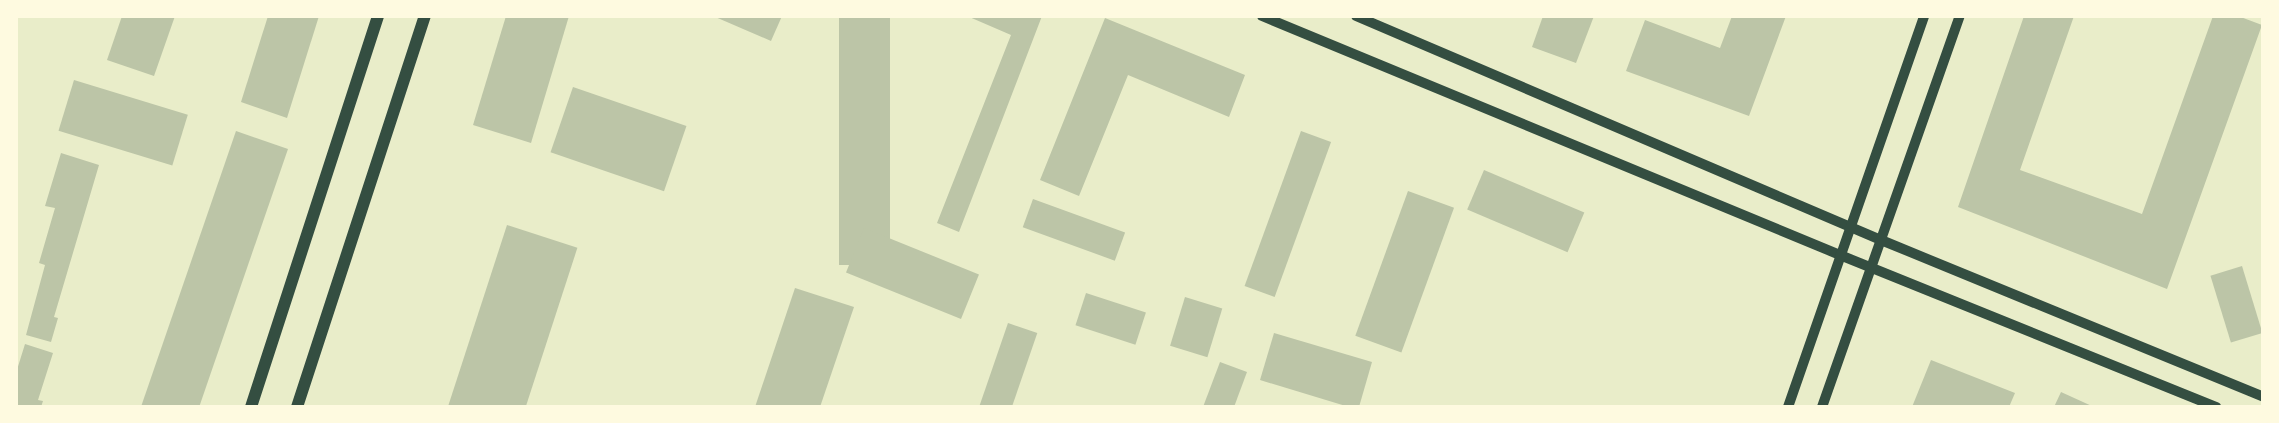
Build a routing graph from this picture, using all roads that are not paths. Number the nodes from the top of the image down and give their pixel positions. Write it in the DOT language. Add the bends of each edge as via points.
graph roads {
  1 [pos="378,16"];
  2 [pos="425,16"];
  3 [pos="1262,16"];
  4 [pos="1356,16"];
  5 [pos="1924,16"];
  6 [pos="1960,16"];
  7 [pos="1851,227"];
  8 [pos="1881,240"];
  9 [pos="1840,255"];
  10 [pos="1872,267"];
  11 [pos="2263,397"];
  12 [pos="251,407"];
  13 [pos="298,407"];
  14 [pos="1788,407"];
  15 [pos="1822,407"];
  16 [pos="2216,407"];
  1 -- 12 [label="main road"];
  2 -- 13 [label="main road"];
  3 -- 9 [label="main road"];
  4 -- 7 [label="main road"];
  5 -- 7 [label="main road"];
  6 -- 8 [label="main road"];
  7 -- 8 [label="main road"];
  7 -- 9 [label="main road"];
  8 -- 10 [label="main road"];
  8 -- 11 [label="main road"];
  9 -- 10 [label="main road"];
  9 -- 14 [label="main road"];
  10 -- 15 [label="main road"];
  10 -- 16 [label="main road"];
}
